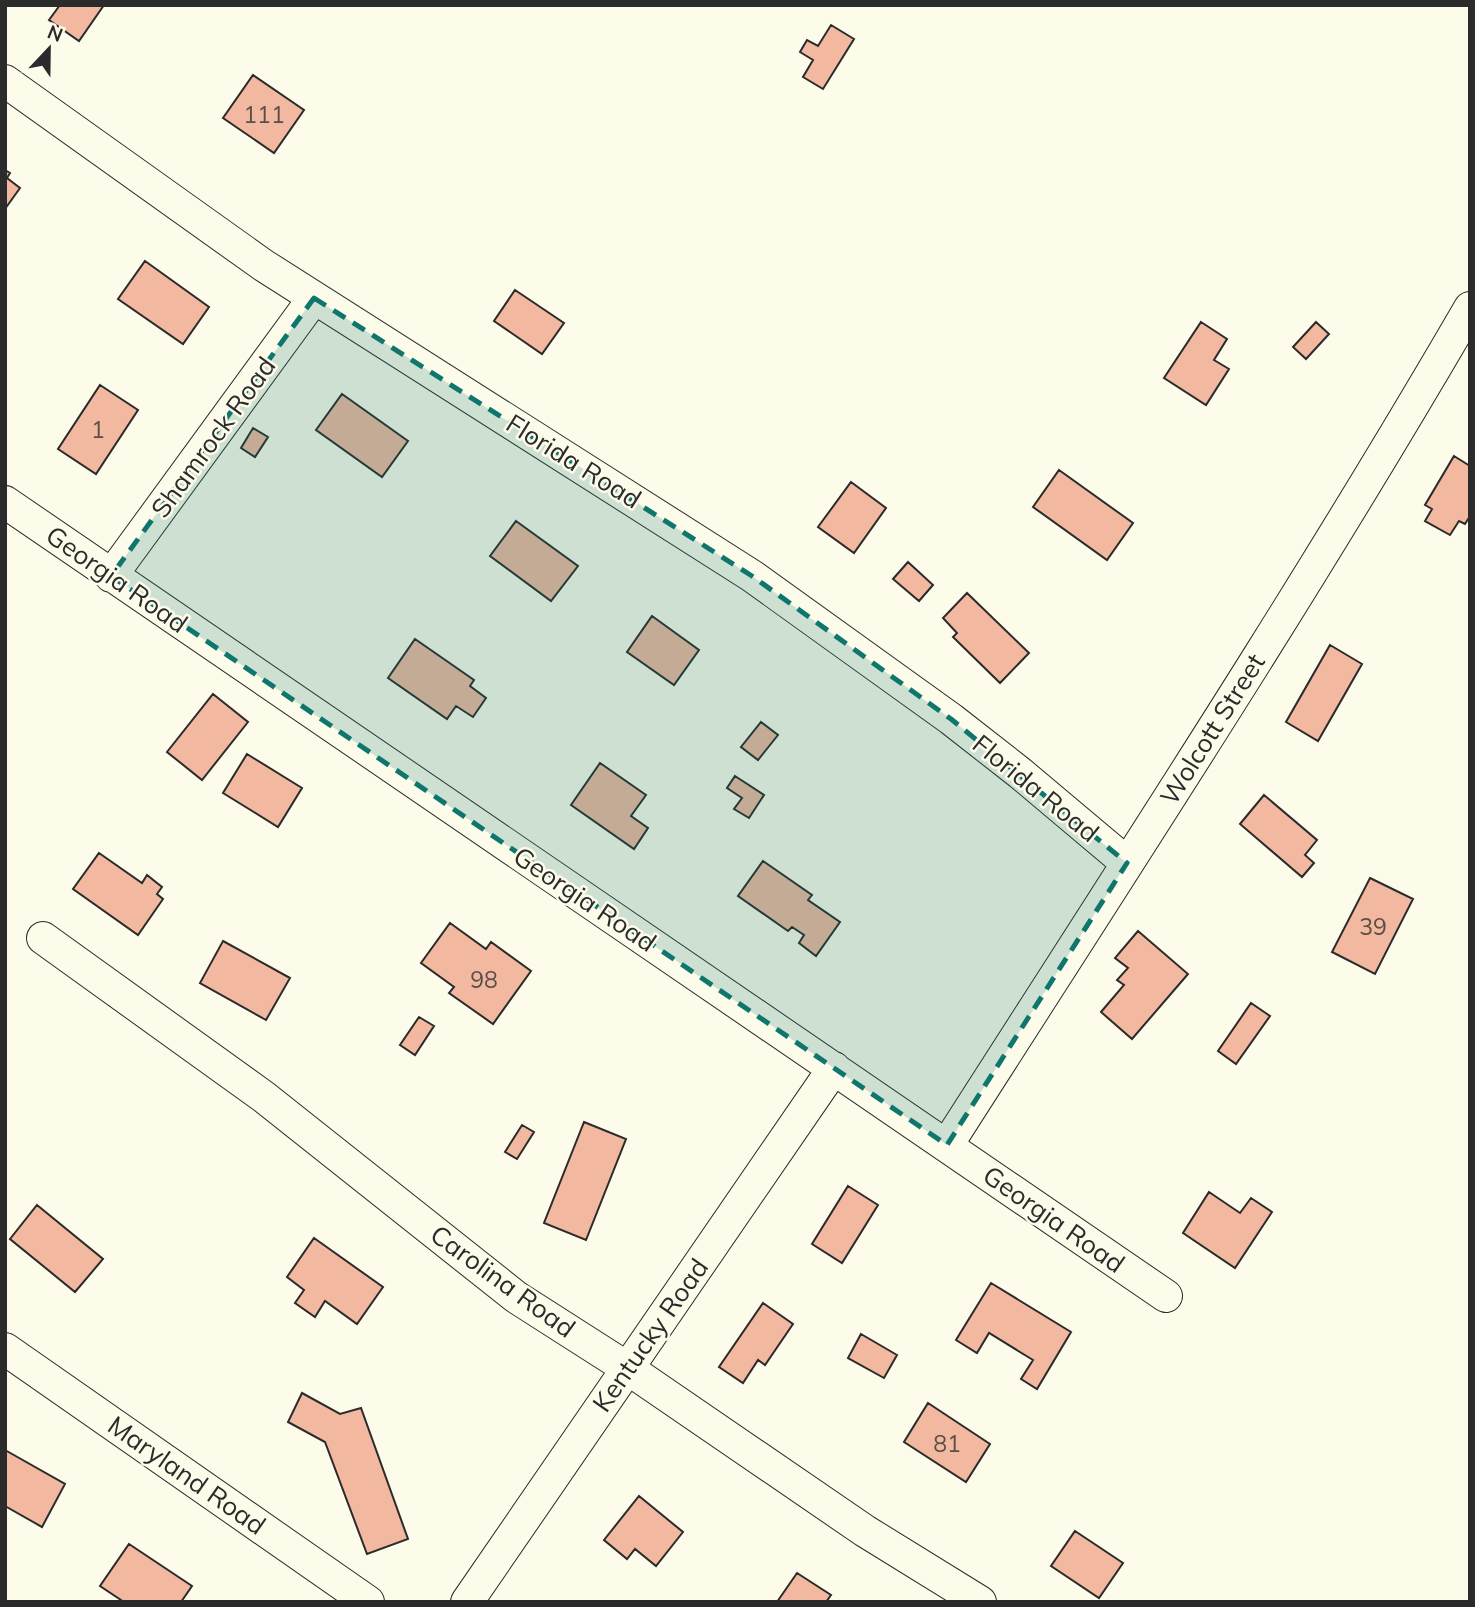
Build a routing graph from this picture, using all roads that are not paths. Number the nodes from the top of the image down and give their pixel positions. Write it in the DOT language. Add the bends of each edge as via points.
graph roads {
  1 [pos="5,81"];
  2 [pos="314,298"];
  3 [pos="1470,308"];
  4 [pos="5,502"];
  5 [pos="111,576"];
  6 [pos="1127,863"];
  7 [pos="43,937"];
  8 [pos="834,1068"];
  9 [pos="947,1145"];
  10 [pos="1166,1296"];
  11 [pos="5,1349"];
  12 [pos="626,1368"];
  13 [pos="368,1602"];
  14 [pos="467,1602"];
  15 [pos="979,1602"];
  1 -- 2 [label="street, Florida Road"];
  2 -- 5 [label="street, Shamrock Road"];
  2 -- 6 [label="street, Florida Road" via="752,576 951,719"];
  3 -- 6 [label="street, Wolcott Street"];
  4 -- 5 [label="street, Georgia Road"];
  5 -- 8 [label="street, Georgia Road"];
  6 -- 9 [label="street, Wolcott Street"];
  7 -- 12 [label="street, Carolina Road" via="264,1097 516,1297"];
  8 -- 9 [label="street, Georgia Road"];
  8 -- 12 [label="street, Kentucky Road"];
  9 -- 10 [label="street, Georgia Road"];
  11 -- 13 [label="street, Maryland Road"];
  12 -- 14 [label="street, Kentucky Road"];
  12 -- 15 [label="street, Carolina Road" via="865,1531"];
}
